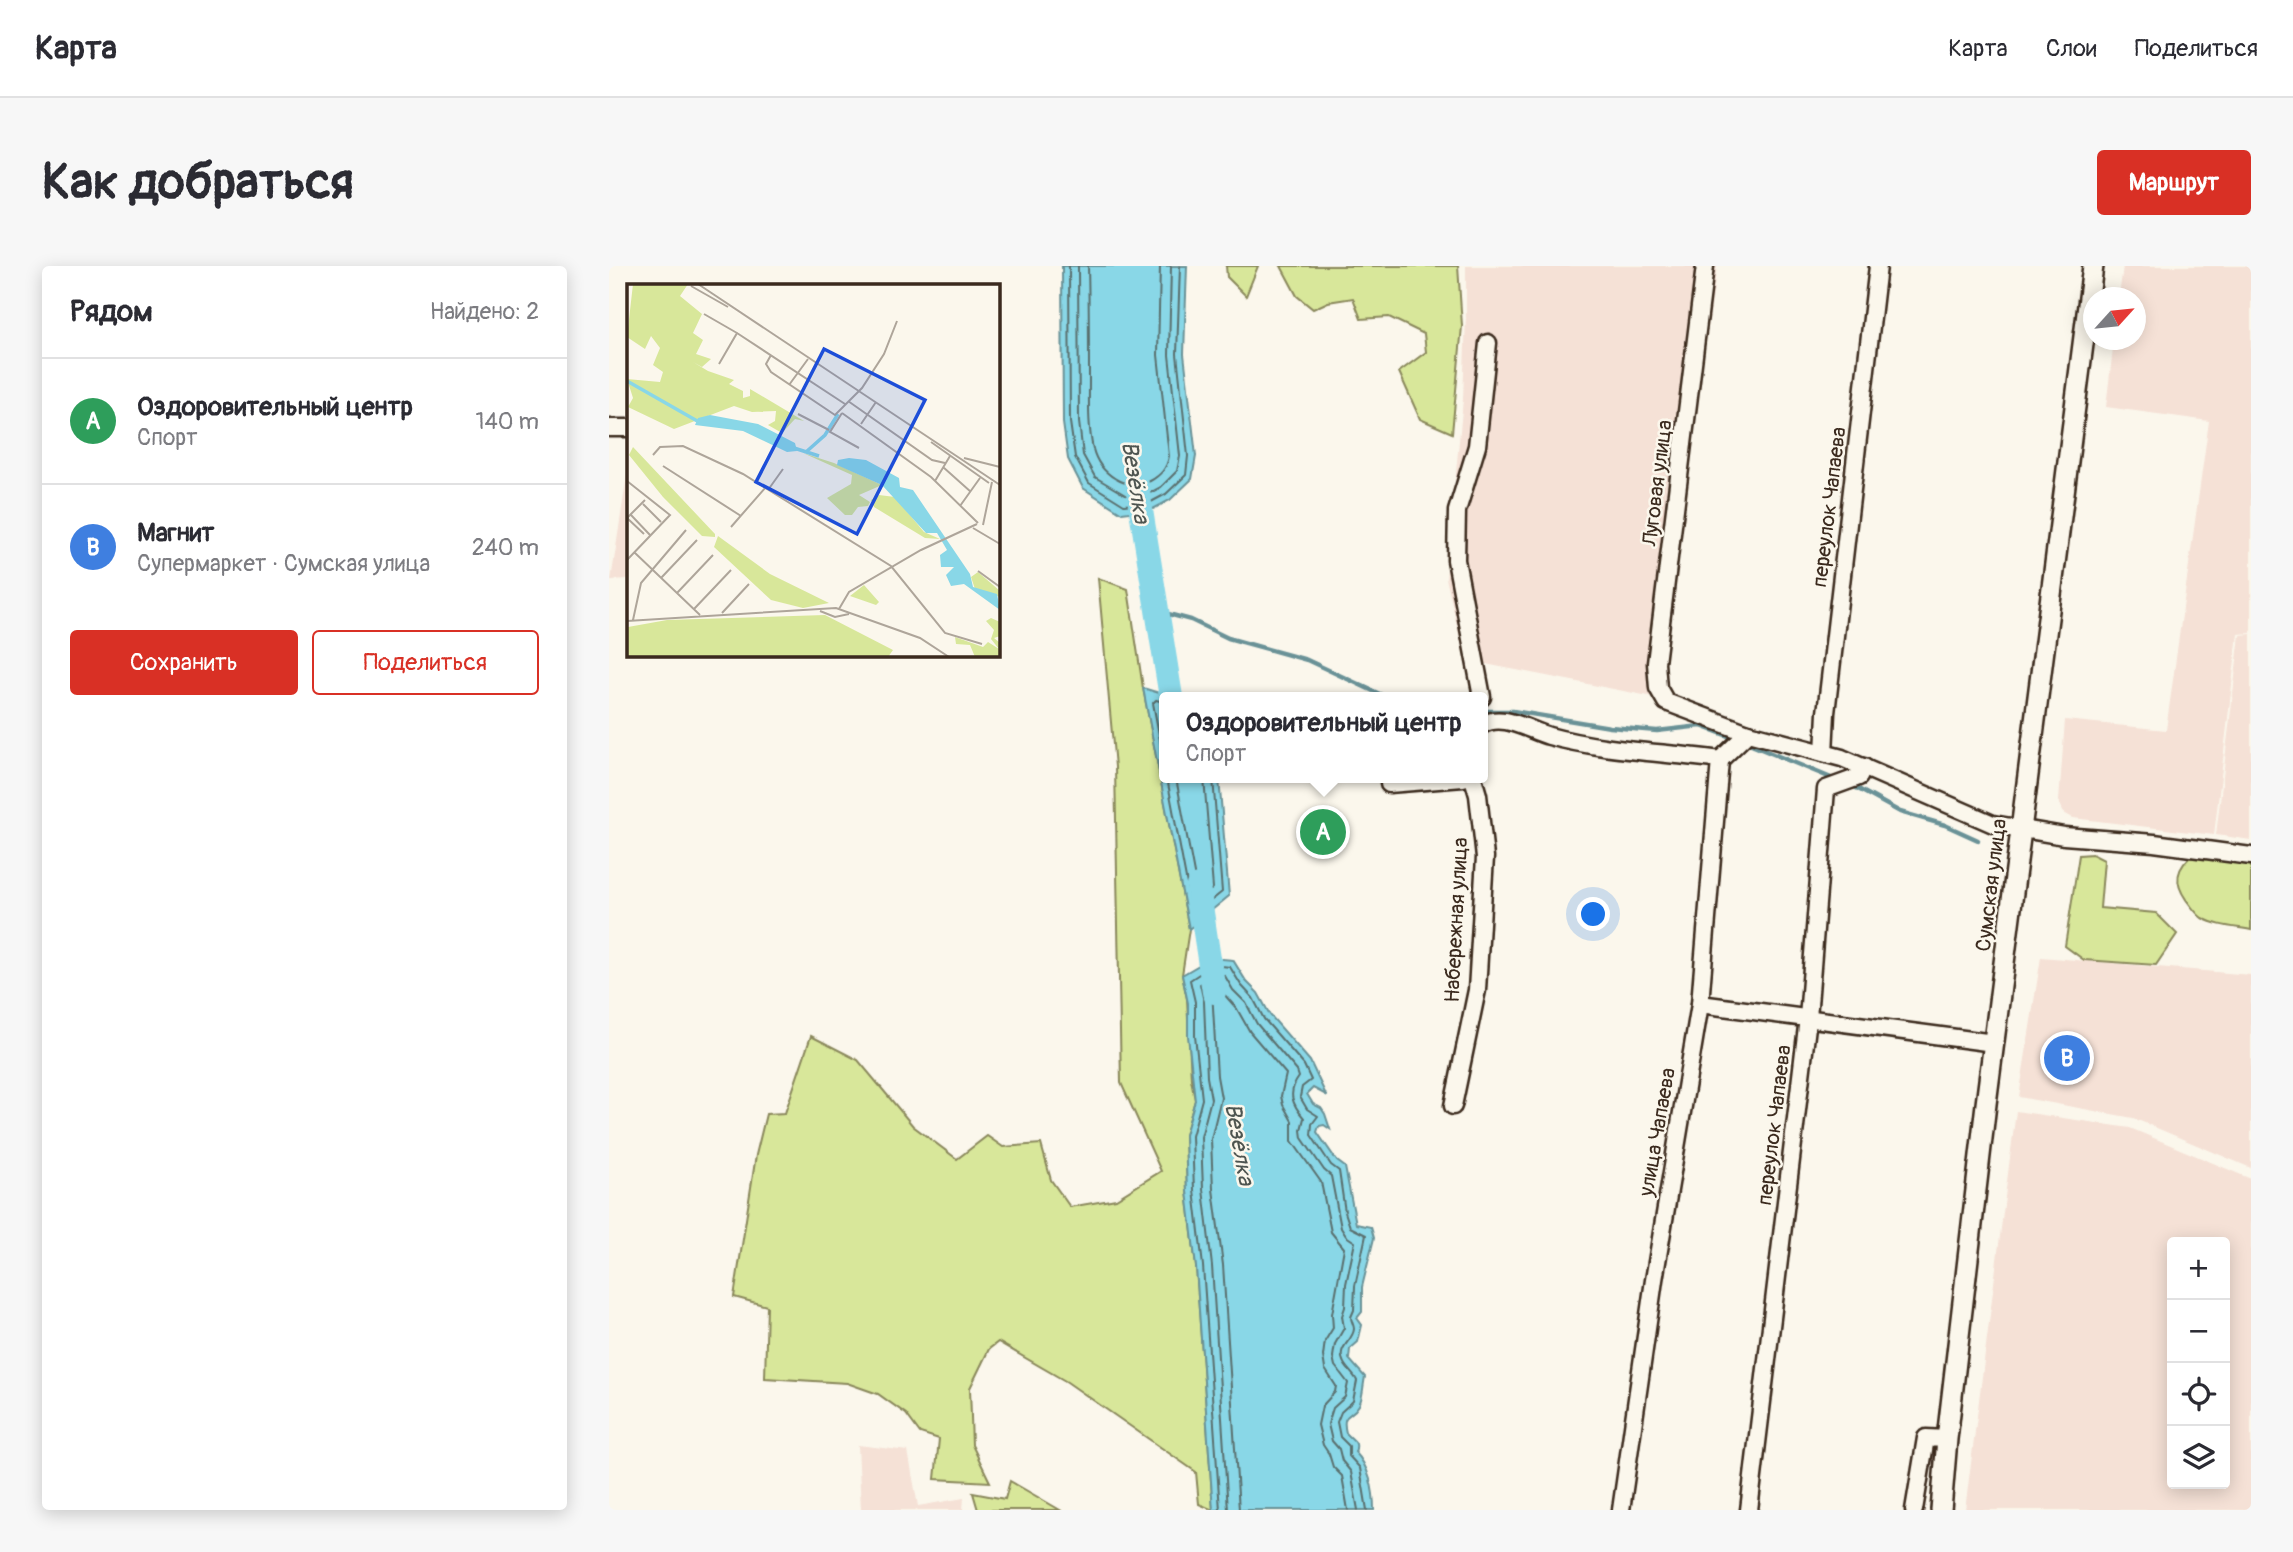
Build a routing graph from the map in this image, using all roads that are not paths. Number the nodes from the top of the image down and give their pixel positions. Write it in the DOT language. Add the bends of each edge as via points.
graph roads {
  1 [pos="1705,266"];
  2 [pos="1878,266"];
  3 [pos="2093,266"];
  4 [pos="1488,343"];
  5 [pos="609,428"];
  6 [pos="627,428"];
  7 [pos="1481,692"];
  8 [pos="1488,723"];
  9 [pos="1748,733"];
  10 [pos="1823,753"];
  11 [pos="1720,760"];
  12 [pos="1864,767"];
  13 [pos="1401,783"];
  14 [pos="1474,783"];
  15 [pos="1389,784"];
  16 [pos="2021,829"];
  17 [pos="2251,856"];
  18 [pos="1700,1004"];
  19 [pos="1808,1018"];
  20 [pos="1994,1043"];
  21 [pos="1453,1106"];
  22 [pos="1947,1439"];
  23 [pos="1621,1510"];
  24 [pos="1749,1510"];
  25 [pos="1914,1510"];
  26 [pos="1941,1510"];
  1 -- 9 [label="street, Луговая улица" via="1656,663 1658,688 1666,702"];
  2 -- 10 [label="street, переулок Чапаева"];
  3 -- 16 [label="main road, Сумская улица"];
  4 -- 7 [label="street" via="1477,446 1457,511 1456,560"];
  5 -- 6 [label="street"];
  8 -- 11 [label="street" via="1504,720 1549,736 1614,749"];
  9 -- 10 [label="street"];
  9 -- 11 [label="street"];
  10 -- 12 [label="street"];
  11 -- 18 [label="street, улица Чапаева"];
  12 -- 16 [label="street" via="1993,824"];
  12 -- 19 [label="street, переулок Чапаева" via="1859,777 1826,789"];
  13 -- 15 [label="street"];
  14 -- 21 [label="street, Набережная улица" via="1485,857 1477,990"];
  16 -- 17 [label="street"];
  16 -- 20 [label="main road, Сумская улица"];
  18 -- 19 [label="street"];
  18 -- 23 [label="street, улица Чапаева"];
  19 -- 20 [label="street"];
  19 -- 24 [label="street, переулок Чапаева"];
  20 -- 22 [label="main road, Сумская улица"];
  22 -- 25 [label="street" via="1926,1438"];
  22 -- 26 [label="main road, Сумская улица"];
}
